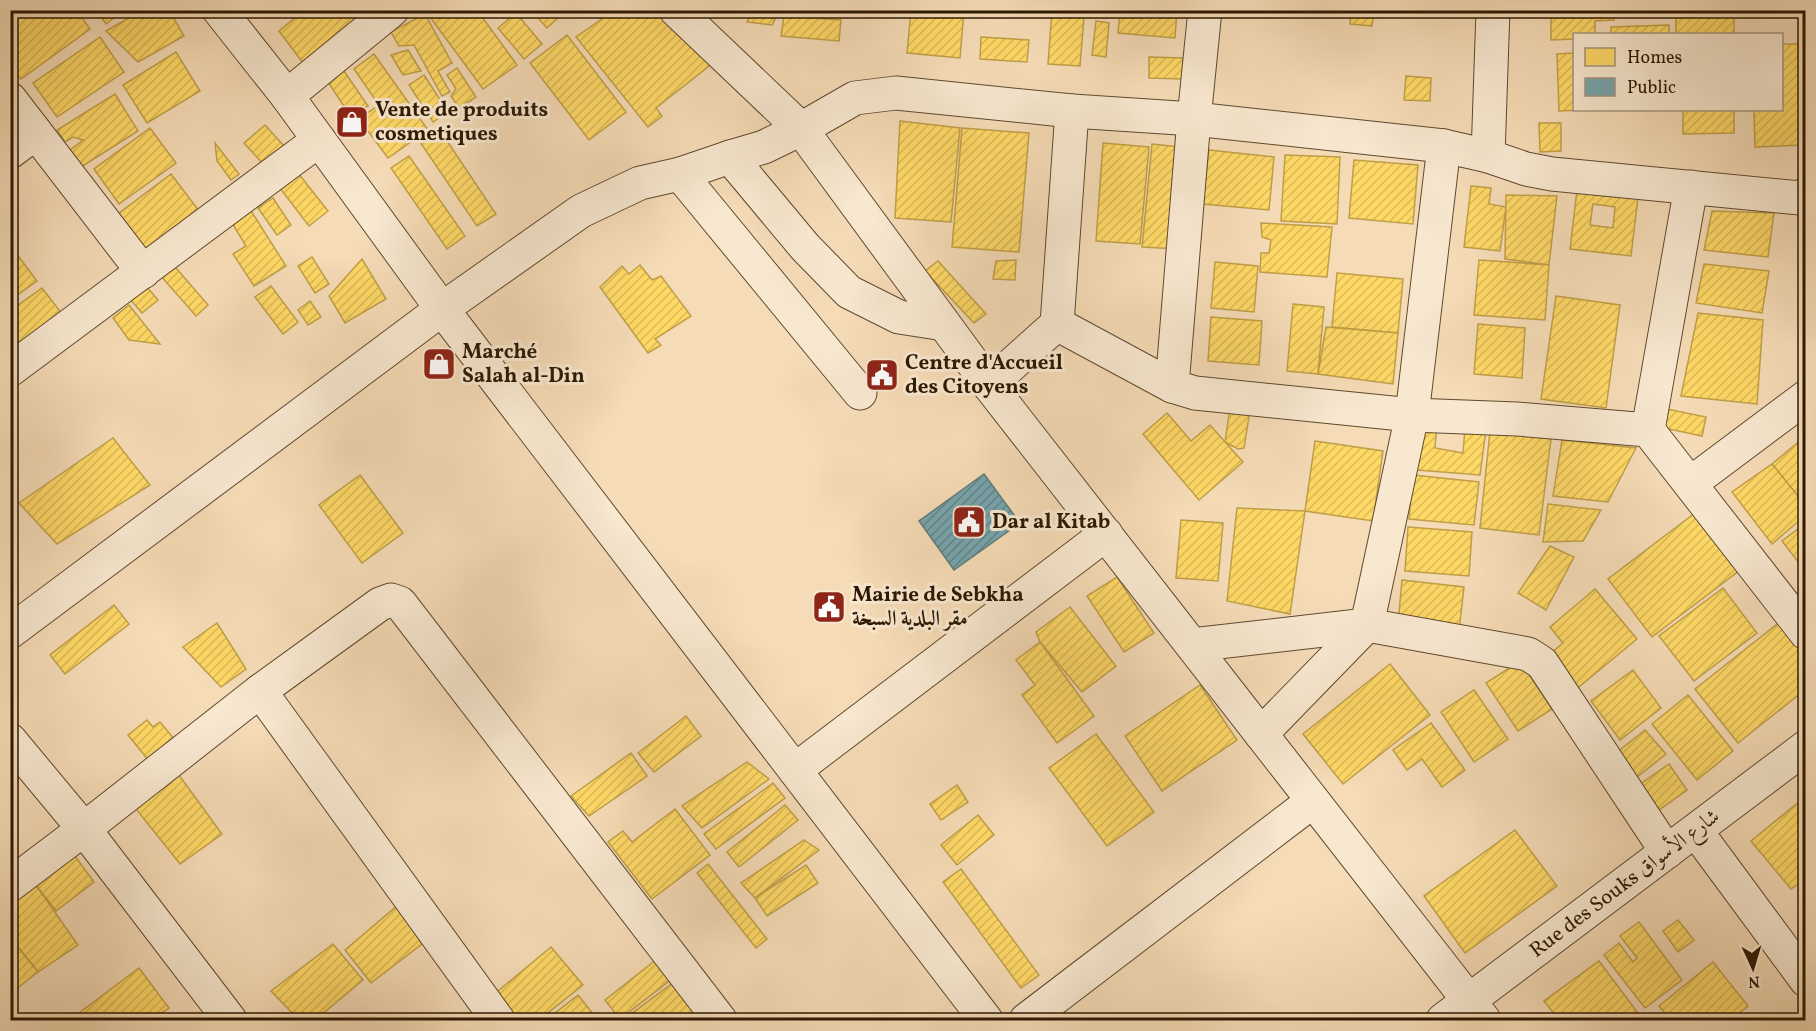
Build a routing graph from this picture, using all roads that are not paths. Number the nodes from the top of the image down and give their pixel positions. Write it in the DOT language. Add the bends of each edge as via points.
graph roads {
  1 [pos="219,10"];
  2 [pos="392,10"];
  3 [pos="676,10"];
  4 [pos="1205,10"];
  5 [pos="1493,10"];
  6 [pos="288,96"];
  7 [pos="10,99"];
  8 [pos="1072,111"];
  9 [pos="1194,119"];
  10 [pos="801,129"];
  11 [pos="36,133"];
  12 [pos="319,140"];
  13 [pos="1444,146"];
  14 [pos="10,152"];
  15 [pos="1488,156"];
  16 [pos="730,157"];
  17 [pos="680,174"];
  18 [pos="1691,187"];
  19 [pos="1804,199"];
  20 [pos="143,272"];
  21 [pos="442,309"];
  22 [pos="944,324"];
  23 [pos="1058,324"];
  24 [pos="10,370"];
  25 [pos="989,385"];
  26 [pos="1172,386"];
  27 [pos="860,393"];
  28 [pos="1806,398"];
  29 [pos="1412,415"];
  30 [pos="1648,430"];
  31 [pos="1691,483"];
  32 [pos="1106,534"];
  33 [pos="1367,626"];
  34 [pos="12,627"];
  35 [pos="1806,633"];
  36 [pos="1192,645"];
  37 [pos="260,691"];
  38 [pos="1261,734"];
  39 [pos="10,740"];
  40 [pos="1806,747"];
  41 [pos="795,771"];
  42 [pos="1313,801"];
  43 [pos="84,829"];
  44 [pos="1696,831"];
  45 [pos="1667,852"];
  46 [pos="10,885"];
  47 [pos="1806,980"];
  48 [pos="1476,1011"];
  49 [pos="230,1020"];
  50 [pos="498,1020"];
  51 [pos="720,1020"];
  52 [pos="986,1020"];
  53 [pos="1026,1020"];
  54 [pos="1443,1020"];
  1 -- 6 [label="street"];
  2 -- 6 [label="street"];
  3 -- 10 [label="street"];
  4 -- 9 [label="street"];
  5 -- 15 [label="street"];
  6 -- 12 [label="street"];
  7 -- 11 [label="street"];
  8 -- 9 [label="street"];
  8 -- 10 [label="street" via="896,93 855,98"];
  8 -- 23 [label="street"];
  9 -- 13 [label="street"];
  9 -- 26 [label="street"];
  10 -- 16 [label="street" via="764,147"];
  10 -- 22 [label="street"];
  11 -- 14 [label="street"];
  11 -- 20 [label="street"];
  12 -- 20 [label="street"];
  12 -- 21 [label="street"];
  13 -- 15 [label="street"];
  13 -- 29 [label="street"];
  15 -- 18 [label="street" via="1552,174"];
  16 -- 17 [label="street"];
  16 -- 22 [label="street" via="849,292 899,317"];
  17 -- 21 [label="street" via="640,183 581,211"];
  17 -- 27 [label="street"];
  18 -- 19 [label="street"];
  18 -- 30 [label="street"];
  20 -- 24 [label="street"];
  21 -- 34 [label="street"];
  21 -- 41 [label="street"];
  22 -- 25 [label="street"];
  23 -- 25 [label="street"];
  23 -- 26 [label="street"];
  25 -- 32 [label="street"];
  26 -- 29 [label="street" via="1195,393"];
  28 -- 31 [label="street"];
  29 -- 30 [label="street"];
  29 -- 33 [label="street"];
  30 -- 31 [label="street"];
  31 -- 35 [label="street"];
  32 -- 36 [label="street"];
  32 -- 41 [label="street"];
  33 -- 36 [label="street"];
  33 -- 38 [label="street"];
  33 -- 45 [label="street" via="1528,654 1542,663"];
  36 -- 38 [label="street"];
  37 -- 43 [label="street"];
  37 -- 50 [label="street"];
  37 -- 51 [label="street" via="380,604 391,600 400,603"];
  38 -- 42 [label="street"];
  39 -- 43 [label="street"];
  40 -- 44 [label="street, Rue des Souks شارع الأسواق"];
  41 -- 52 [label="street"];
  42 -- 48 [label="street"];
  42 -- 53 [label="street"];
  43 -- 46 [label="street"];
  43 -- 49 [label="street"];
  44 -- 45 [label="street, Rue des Souks شارع الأسواق"];
  44 -- 47 [label="street"];
  45 -- 48 [label="street, Rue des Souks شارع الأسواق"];
  48 -- 54 [label="street, Rue des Souks شارع الأسواق"];
}
